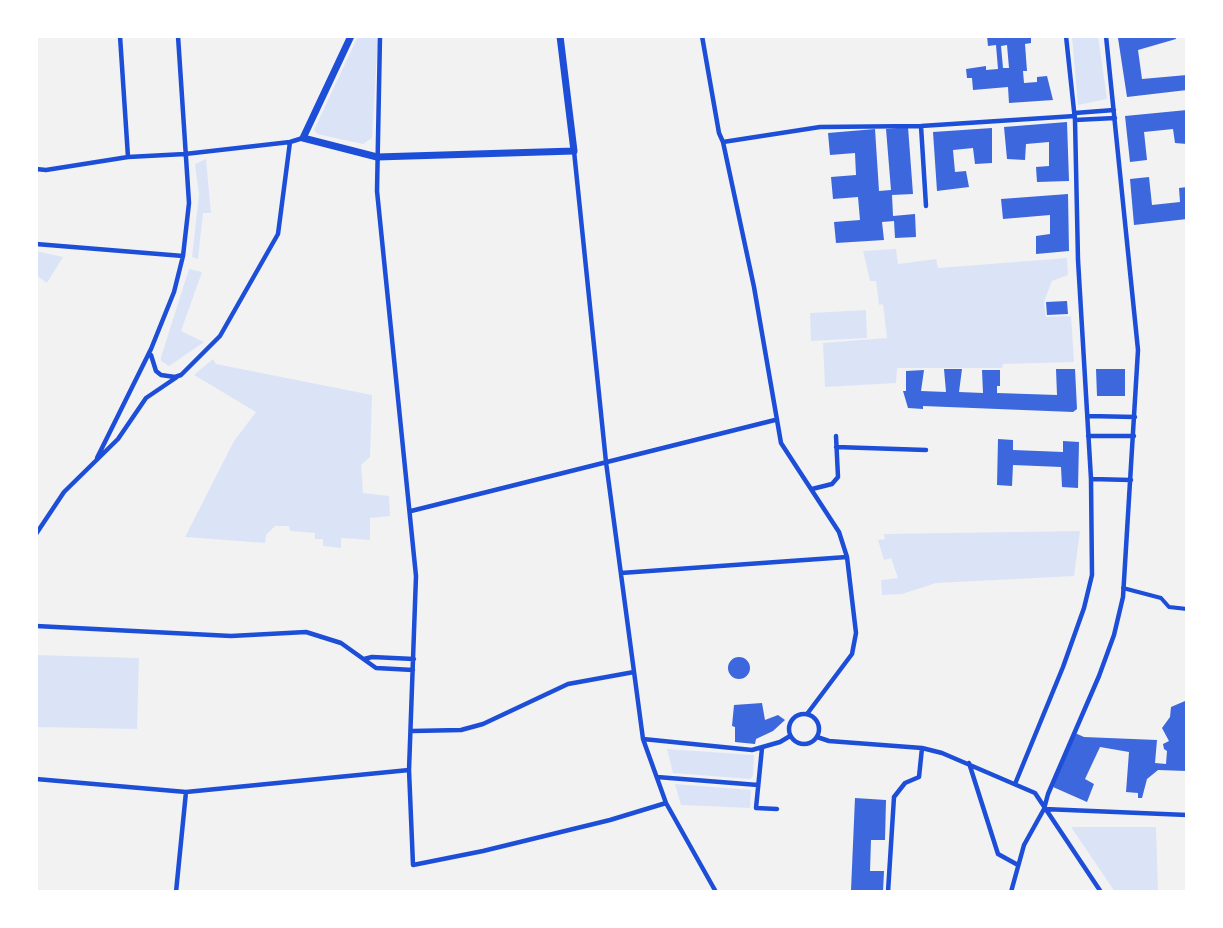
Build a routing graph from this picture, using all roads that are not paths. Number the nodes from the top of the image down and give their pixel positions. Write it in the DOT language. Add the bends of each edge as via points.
graph roads {
  1 [pos="120,36"];
  2 [pos="178,36"];
  3 [pos="351,36"];
  4 [pos="380,36"];
  5 [pos="560,36"];
  6 [pos="702,36"];
  7 [pos="1066,36"];
  8 [pos="1106,36"];
  9 [pos="1114,110"];
  10 [pos="1075,116"];
  11 [pos="1115,118"];
  12 [pos="921,126"];
  13 [pos="303,138"];
  14 [pos="290,142"];
  15 [pos="723,142"];
  16 [pos="574,151"];
  17 [pos="185,154"];
  18 [pos="128,157"];
  19 [pos="377,157"];
  20 [pos="36,169"];
  21 [pos="926,206"];
  22 [pos="36,244"];
  23 [pos="183,256"];
  24 [pos="151,349"];
  25 [pos="181,375"];
  26 [pos="1088,416"];
  27 [pos="1135,417"];
  28 [pos="775,420"];
  29 [pos="836,436"];
  30 [pos="1088,436"];
  31 [pos="1134,436"];
  32 [pos="836,447"];
  33 [pos="926,450"];
  34 [pos="97,458"];
  35 [pos="606,462"];
  36 [pos="1091,479"];
  37 [pos="1131,480"];
  38 [pos="812,489"];
  39 [pos="411,511"];
  40 [pos="36,534"];
  41 [pos="847,557"];
  42 [pos="621,573"];
  43 [pos="1123,588"];
  44 [pos="1187,609"];
  45 [pos="36,626"];
  46 [pos="364,659"];
  47 [pos="414,659"];
  48 [pos="413,670"];
  49 [pos="634,672"];
  50 [pos="807,714"];
  51 [pos="412,731"];
  52 [pos="790,736"];
  53 [pos="817,737"];
  54 [pos="643,739"];
  55 [pos="762,748"];
  56 [pos="922,748"];
  57 [pos="969,763"];
  58 [pos="409,770"];
  59 [pos="657,777"];
  60 [pos="36,779"];
  61 [pos="1015,784"];
  62 [pos="758,785"];
  63 [pos="186,792"];
  64 [pos="666,802"];
  65 [pos="777,809"];
  66 [pos="1044,809"];
  67 [pos="1187,815"];
  68 [pos="1018,865"];
  69 [pos="176,892"];
  70 [pos="716,892"];
  71 [pos="888,892"];
  72 [pos="1011,892"];
  73 [pos="1101,892"];
  1 -- 18 [label="street"];
  2 -- 17 [label="street"];
  3 -- 13 [label="main road"];
  4 -- 19 [label="street"];
  5 -- 16 [label="main road"];
  6 -- 15 [label="street"];
  7 -- 10 [label="street"];
  8 -- 9 [label="street"];
  9 -- 10 [label="street"];
  9 -- 11 [label="street"];
  10 -- 11 [label="street"];
  10 -- 12 [label="street"];
  10 -- 26 [label="street" via="1078,260"];
  11 -- 27 [label="street" via="1138,350"];
  12 -- 15 [label="street" via="820,127"];
  12 -- 21 [label="street"];
  13 -- 14 [label="street"];
  13 -- 19 [label="main road"];
  14 -- 17 [label="street"];
  14 -- 25 [label="street" via="281,223 271,250 220,336"];
  15 -- 28 [label="street" via="754,287"];
  16 -- 19 [label="main road"];
  16 -- 35 [label="street"];
  17 -- 18 [label="street"];
  17 -- 23 [label="street" via="189,203"];
  18 -- 20 [label="street"];
  19 -- 39 [label="street" via="377,191"];
  22 -- 23 [label="street"];
  23 -- 24 [label="street" via="174,292"];
  24 -- 25 [label="street" via="150,359 156,371 168,377"];
  24 -- 34 [label="street"];
  25 -- 34 [label="street" via="146,398 118,440"];
  26 -- 27 [label="street"];
  26 -- 30 [label="street"];
  27 -- 31 [label="street"];
  28 -- 35 [label="street"];
  28 -- 38 [label="street" via="781,443"];
  29 -- 32 [label="street"];
  30 -- 31 [label="street"];
  30 -- 36 [label="street"];
  31 -- 37 [label="street"];
  32 -- 33 [label="street"];
  32 -- 38 [label="street" via="838,477 832,484"];
  34 -- 40 [label="street" via="64,492"];
  35 -- 39 [label="street"];
  35 -- 42 [label="street"];
  36 -- 37 [label="street"];
  36 -- 61 [label="street" via="1092,575 1084,608"];
  37 -- 43 [label="street"];
  38 -- 41 [label="street" via="838,532"];
  39 -- 47 [label="street" via="416,576"];
  41 -- 42 [label="street"];
  41 -- 50 [label="street" via="856,633 852,654"];
  42 -- 49 [label="street"];
  43 -- 44 [label="street" via="1161,598 1168,607"];
  43 -- 66 [label="street" via="1114,635"];
  45 -- 46 [label="street" via="231,636 306,633 341,643"];
  46 -- 47 [label="street"];
  46 -- 48 [label="street" via="376,668"];
  47 -- 48 [label="street"];
  48 -- 51 [label="street"];
  49 -- 51 [label="street" via="568,684 483,724 461,730"];
  49 -- 54 [label="street"];
  50 -- 52 [label="street" via="791,720"];
  50 -- 53 [label="street" via="819,726"];
  51 -- 58 [label="street"];
  52 -- 53 [label="street" via="807,744"];
  52 -- 55 [label="street"];
  53 -- 56 [label="street"];
  54 -- 55 [label="street"];
  54 -- 59 [label="street"];
  55 -- 62 [label="street"];
  56 -- 57 [label="street"];
  56 -- 71 [label="street" via="918,777 905,783 894,797"];
  57 -- 61 [label="street"];
  57 -- 68 [label="street" via="998,854"];
  58 -- 63 [label="street"];
  58 -- 64 [label="street" via="413,865 610,820"];
  59 -- 62 [label="street"];
  59 -- 64 [label="street"];
  60 -- 63 [label="street"];
  61 -- 66 [label="street" via="1041,798"];
  62 -- 65 [label="street" via="756,808"];
  63 -- 69 [label="street"];
  64 -- 70 [label="street"];
  66 -- 67 [label="street"];
  66 -- 68 [label="street"];
  66 -- 73 [label="street"];
  68 -- 72 [label="street"];
}
